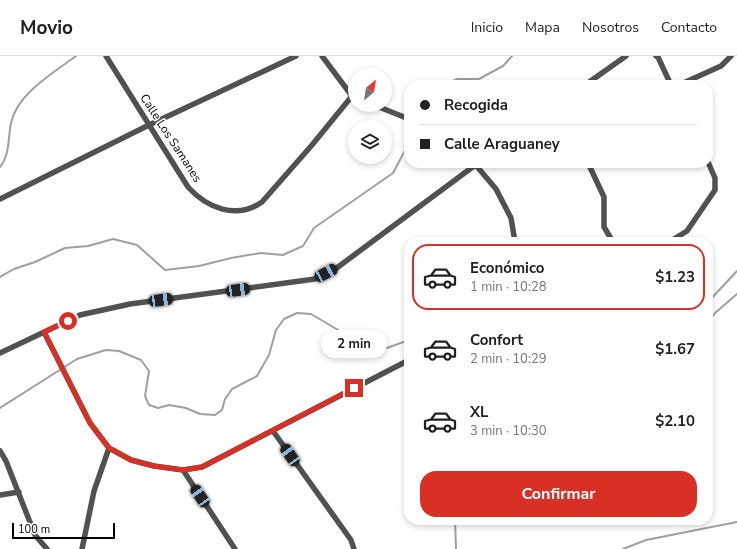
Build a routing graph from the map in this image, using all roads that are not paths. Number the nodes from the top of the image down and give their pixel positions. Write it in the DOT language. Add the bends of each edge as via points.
graph roads {
  1 [pos="106,56"];
  2 [pos="296,56"];
  3 [pos="322,56"];
  4 [pos="626,56"];
  5 [pos="656,56"];
  6 [pos="731,56"];
  7 [pos="592,80"];
  8 [pos="669,80"];
  9 [pos="690,80"];
  10 [pos="348,89"];
  11 [pos="348,104"];
  12 [pos="392,112"];
  13 [pos="404,116"];
  14 [pos="149,125"];
  15 [pos="471,168"];
  16 [pos="479,168"];
  17 [pos="590,168"];
  18 [pos="711,168"];
  19 [pos="0,198"];
  20 [pos="514,237"];
  21 [pos="610,237"];
  22 [pos="677,237"];
  23 [pos="44,332"];
  24 [pos="0,353"];
  25 [pos="404,363"];
  26 [pos="273,431"];
  27 [pos="109,448"];
  28 [pos="0,451"];
  29 [pos="183,470"];
  30 [pos="19,492"];
  31 [pos="0,495"];
  32 [pos="47,549"];
  33 [pos="82,549"];
  34 [pos="235,549"];
  35 [pos="354,549"];
  1 -- 14 [label="street, Calle Los Samanes"];
  2 -- 14 [label="street"];
  3 -- 10 [label="street"];
  4 -- 7 [label="street"];
  5 -- 8 [label="street"];
  6 -- 9 [label="street" via="721,66"];
  11 -- 14 [label="street, Calle Los Samanes" via="266,198 257,205 243,210 222,209 201,200 188,187"];
  12 -- 13 [label="street"];
  14 -- 19 [label="street"];
  15 -- 23 [label="street" via="338,267 315,279 130,304 80,315"];
  16 -- 20 [label="street" via="496,189 511,218"];
  17 -- 21 [label="street" via="604,197 604,228"];
  18 -- 22 [label="street" via="715,178 715,190 687,231"];
  23 -- 24 [label="street"];
  23 -- 27 [label="street" via="90,423"];
  25 -- 26 [label="street"];
  26 -- 29 [label="street" via="202,467"];
  26 -- 35 [label="street" via="351,540"];
  27 -- 29 [label="street" via="131,460"];
  27 -- 33 [label="street" via="94,491"];
  28 -- 30 [label="street"];
  29 -- 34 [label="street"];
  30 -- 31 [label="street"];
  30 -- 32 [label="street" via="36,535"];
}
